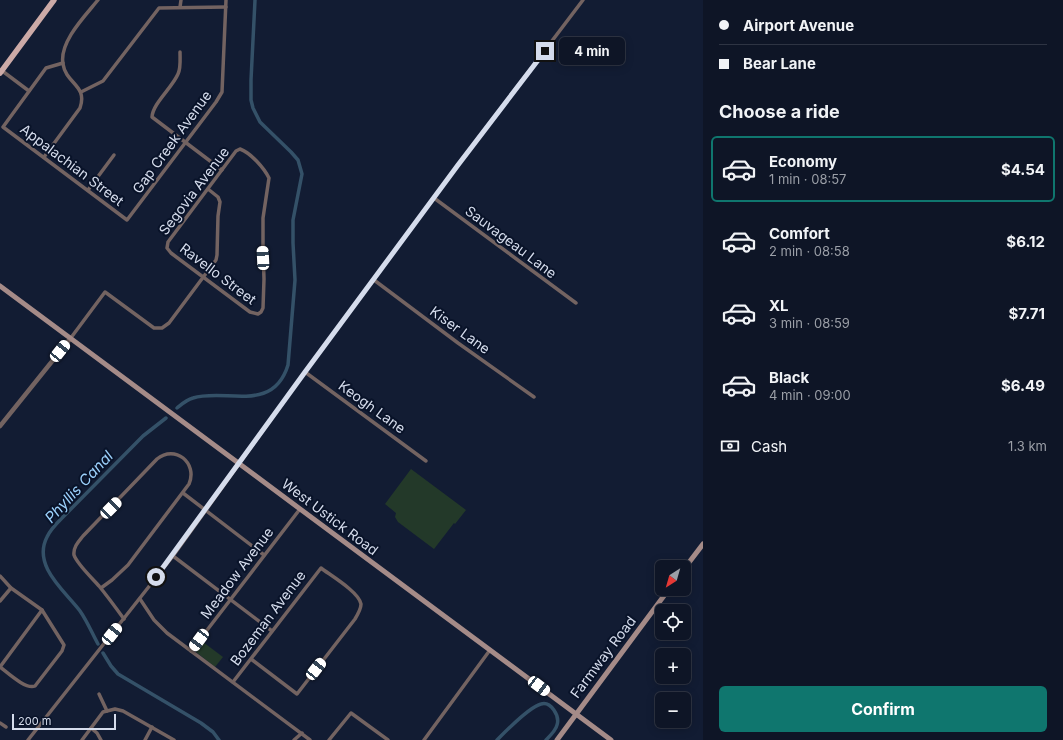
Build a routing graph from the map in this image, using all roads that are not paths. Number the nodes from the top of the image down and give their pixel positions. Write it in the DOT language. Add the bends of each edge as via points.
graph roads {
  1 [pos="54,0"];
  2 [pos="98,0"];
  3 [pos="180,0"];
  4 [pos="226,0"];
  5 [pos="583,0"];
  6 [pos="180,7"];
  7 [pos="226,8"];
  8 [pos="180,52"];
  9 [pos="63,63"];
  10 [pos="1,71"];
  11 [pos="29,91"];
  12 [pos="81,92"];
  13 [pos="186,142"];
  14 [pos="114,155"];
  15 [pos="44,157"];
  16 [pos="222,170"];
  17 [pos="88,190"];
  18 [pos="208,190"];
  19 [pos="434,198"];
  20 [pos="127,220"];
  21 [pos="167,248"];
  22 [pos="204,277"];
  23 [pos="374,280"];
  24 [pos="0,286"];
  25 [pos="576,303"];
  26 [pos="258,314"];
  27 [pos="70,339"];
  28 [pos="305,372"];
  29 [pos="534,397"];
  30 [pos="0,426"];
  31 [pos="426,461"];
  32 [pos="239,464"];
  33 [pos="183,493"];
  34 [pos="300,508"];
  35 [pos="206,510"];
  36 [pos="703,544"];
  37 [pos="264,555"];
  38 [pos="173,556"];
  39 [pos="691,560"];
  40 [pos="0,576"];
  41 [pos="11,588"];
  42 [pos="101,588"];
  43 [pos="664,596"];
  44 [pos="140,599"];
  45 [pos="230,599"];
  46 [pos="0,601"];
  47 [pos="42,610"];
  48 [pos="124,619"];
  49 [pos="272,631"];
  50 [pos="490,650"];
  51 [pos="191,651"];
  52 [pos="251,659"];
  53 [pos="0,667"];
  54 [pos="233,682"];
  55 [pos="99,694"];
  56 [pos="107,711"];
  57 [pos="576,714"];
  58 [pos="0,723"];
  59 [pos="6,727"];
  60 [pos="152,727"];
  61 [pos="92,728"];
  62 [pos="302,733"];
  63 [pos="28,740"];
  64 [pos="82,740"];
  65 [pos="101,740"];
  66 [pos="146,740"];
  67 [pos="174,740"];
  68 [pos="294,740"];
  69 [pos="310,740"];
  70 [pos="329,740"];
  71 [pos="388,740"];
  72 [pos="424,740"];
  73 [pos="557,740"];
  74 [pos="612,740"];
  1 -- 10 [label="main road"];
  2 -- 9 [label="street" via="70,36 65,47"];
  3 -- 6 [label="street"];
  4 -- 7 [label="street, Gap Creek Avenue"];
  5 -- 19 [label="street"];
  6 -- 7 [label="street"];
  6 -- 12 [label="street" via="159,8 103,81"];
  7 -- 13 [label="street, Gap Creek Avenue" via="222,92"];
  8 -- 13 [label="street" via="179,72 152,112 152,117"];
  9 -- 11 [label="street" via="46,68"];
  9 -- 12 [label="street" via="70,79"];
  10 -- 11 [label="street"];
  11 -- 15 [label="street, Appalachian Street" via="3,126"];
  12 -- 15 [label="street" via="83,100 80,108"];
  13 -- 16 [label="street"];
  13 -- 20 [label="street, Gap Creek Avenue"];
  14 -- 17 [label="street"];
  15 -- 17 [label="street, Appalachian Street"];
  16 -- 18 [label="street, Segovia Avenue"];
  16 -- 26 [label="street, Segovia Avenue" via="240,149 246,151 269,178 263,218 263,308"];
  17 -- 20 [label="street, Appalachian Street"];
  18 -- 21 [label="street, Segovia Avenue" via="168,242"];
  18 -- 22 [label="street" via="218,197 220,202 216,260"];
  19 -- 23 [label="street"];
  19 -- 25 [label="street, Sauvageau Lane"];
  21 -- 22 [label="street, Ravello Street"];
  22 -- 26 [label="street, Ravello Street" via="250,312"];
  22 -- 27 [label="street" via="170,323 162,328 154,328 105,292"];
  23 -- 28 [label="street"];
  23 -- 29 [label="street, Kiser Lane"];
  24 -- 27 [label="main road, West Ustick Road"];
  27 -- 30 [label="street"];
  27 -- 32 [label="main road, West Ustick Road"];
  28 -- 31 [label="street, Keogh Lane"];
  28 -- 32 [label="street"];
  32 -- 34 [label="main road, West Ustick Road"];
  32 -- 35 [label="street"];
  33 -- 35 [label="street"];
  33 -- 42 [label="street" via="128,565"];
  33 -- 42 [label="street" via="192,478 190,466 177,454 163,454 83,536 74,550 74,556"];
  34 -- 37 [label="street, Meadow Avenue"];
  34 -- 50 [label="main road, West Ustick Road"];
  35 -- 37 [label="street"];
  35 -- 38 [label="street"];
  36 -- 39 [label="main road"];
  37 -- 45 [label="street, Meadow Avenue"];
  38 -- 44 [label="street"];
  38 -- 45 [label="street"];
  40 -- 41 [label="street"];
  41 -- 46 [label="street"];
  41 -- 47 [label="street"];
  42 -- 48 [label="street"];
  43 -- 57 [label="main road, Farmway Road"];
  44 -- 48 [label="street"];
  44 -- 51 [label="street" via="167,633"];
  45 -- 49 [label="street"];
  45 -- 51 [label="street, Meadow Avenue"];
  47 -- 53 [label="street"];
  47 -- 53 [label="street" via="64,645 55,660 33,687 27,686"];
  48 -- 63 [label="street"];
  49 -- 52 [label="street, Bozeman Avenue"];
  49 -- 52 [label="street, Bozeman Avenue" via="321,568 353,592 361,603 355,618 297,694"];
  50 -- 57 [label="main road, West Ustick Road"];
  50 -- 72 [label="street"];
  51 -- 54 [label="street"];
  52 -- 54 [label="street, Bozeman Avenue"];
  54 -- 62 [label="street"];
  55 -- 56 [label="street"];
  56 -- 60 [label="street" via="122,711"];
  56 -- 61 [label="street" via="103,712"];
  57 -- 73 [label="main road, Farmway Road"];
  57 -- 74 [label="main road, West Ustick Road"];
  58 -- 59 [label="street"];
  60 -- 66 [label="street"];
  60 -- 67 [label="street"];
  61 -- 64 [label="street"];
  61 -- 65 [label="street"];
  62 -- 68 [label="street"];
  62 -- 69 [label="street"];
  70 -- 71 [label="street" via="351,713"];
}
